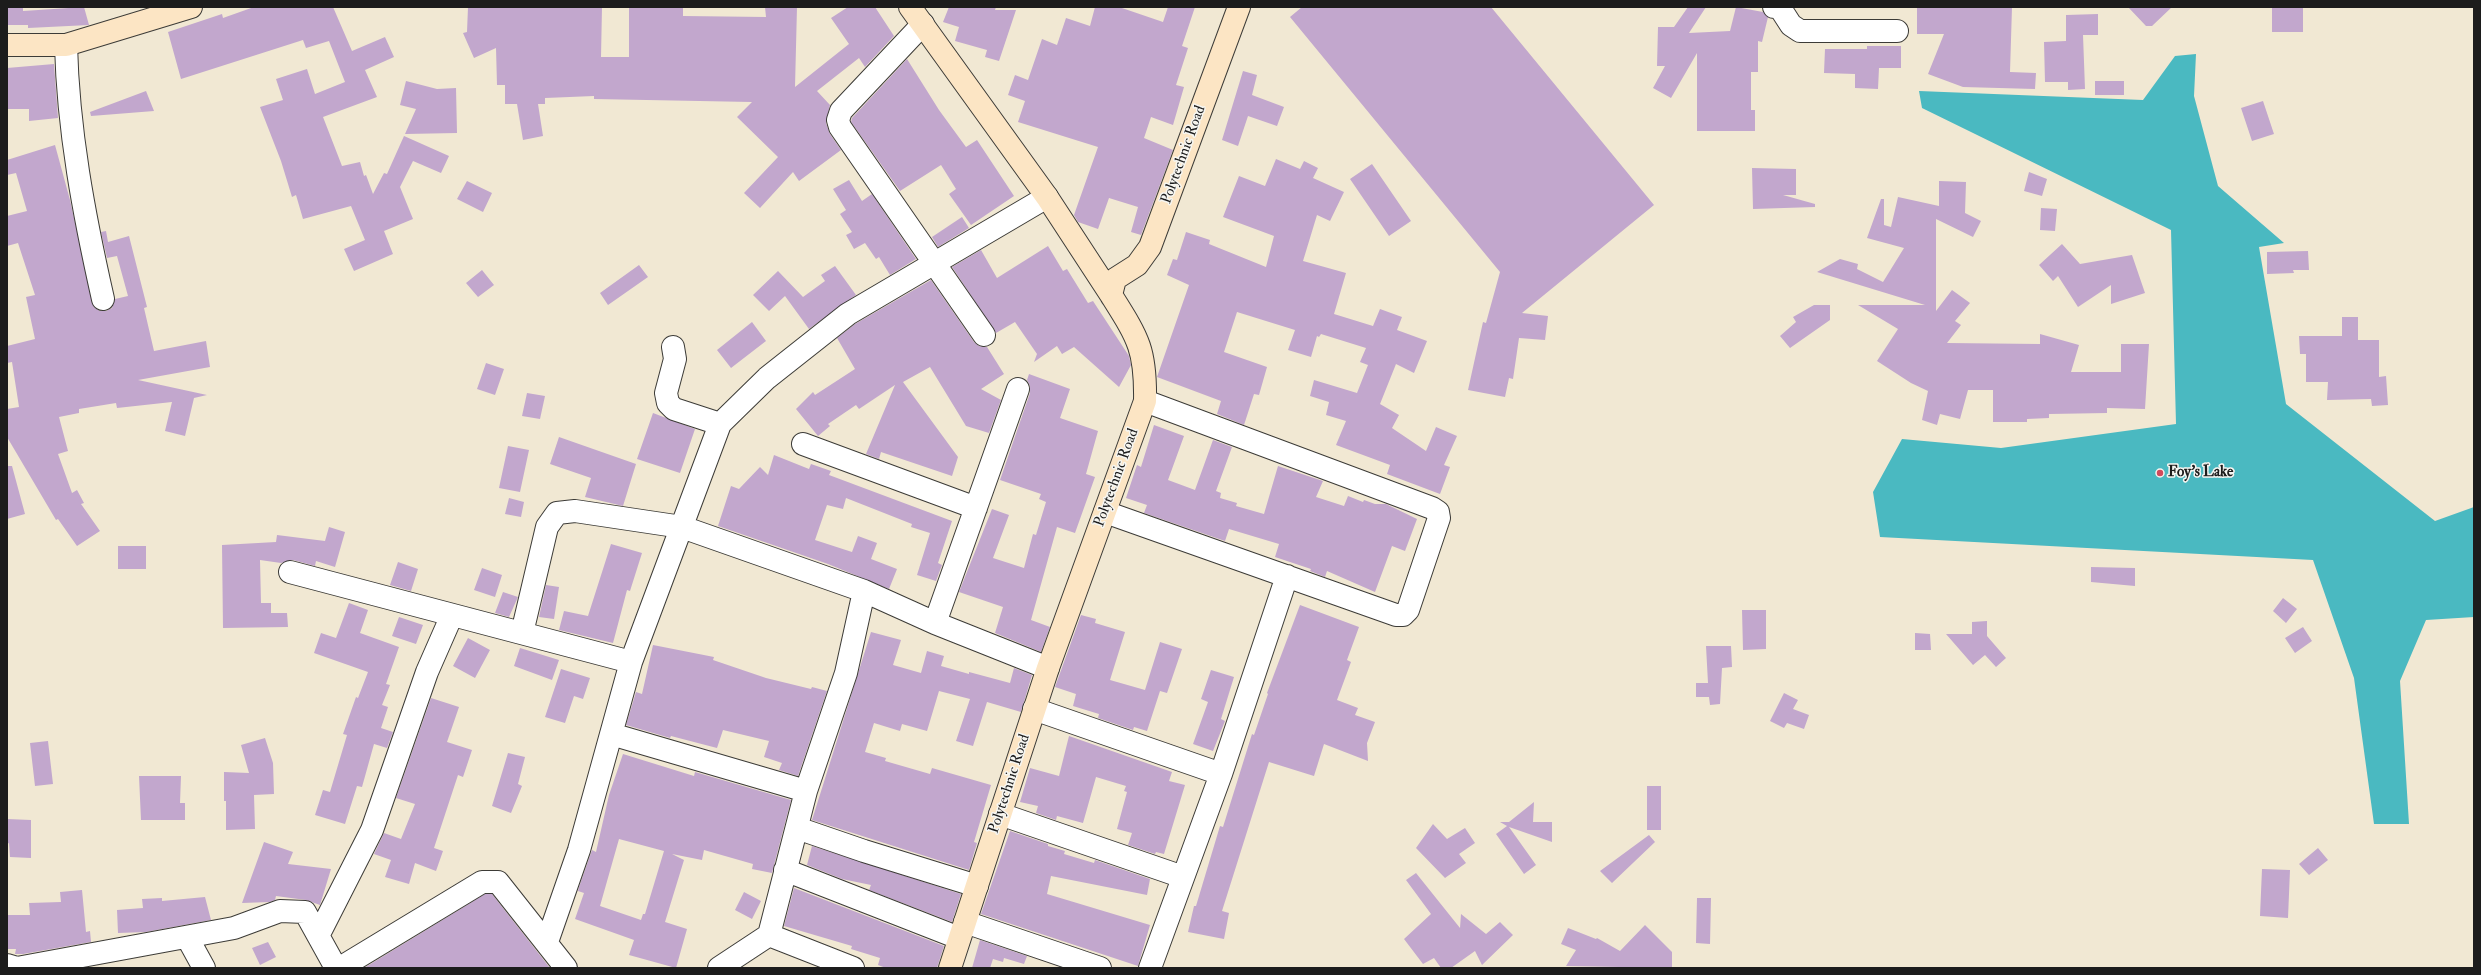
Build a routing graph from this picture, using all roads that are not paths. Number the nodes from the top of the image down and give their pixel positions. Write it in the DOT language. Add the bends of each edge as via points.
graph roads {
  1 [pos="191,7"];
  2 [pos="910,7"];
  3 [pos="1239,7"];
  4 [pos="1774,7"];
  5 [pos="923,24"];
  6 [pos="1896,31"];
  7 [pos="7,45"];
  8 [pos="66,45"];
  9 [pos="1047,197"];
  10 [pos="934,262"];
  11 [pos="1111,295"];
  12 [pos="103,299"];
  13 [pos="984,335"];
  14 [pos="672,346"];
  15 [pos="1018,389"];
  16 [pos="1145,401"];
  17 [pos="720,424"];
  18 [pos="803,444"];
  19 [pos="976,508"];
  20 [pos="1105,512"];
  21 [pos="682,527"];
  22 [pos="290,572"];
  23 [pos="1287,576"];
  24 [pos="864,591"];
  25 [pos="452,615"];
  26 [pos="935,623"];
  27 [pos="522,633"];
  28 [pos="631,662"];
  29 [pos="1048,668"];
  30 [pos="1034,709"];
  31 [pos="611,734"];
  32 [pos="1221,774"];
  33 [pos="806,790"];
  34 [pos="1000,814"];
  35 [pos="797,828"];
  36 [pos="785,870"];
  37 [pos="1183,877"];
  38 [pos="976,886"];
  39 [pos="962,930"];
  40 [pos="319,934"];
  41 [pos="769,935"];
  42 [pos="187,937"];
  43 [pos="547,942"];
  44 [pos="7,965"];
  45 [pos="204,968"];
  46 [pos="336,968"];
  47 [pos="340,968"];
  48 [pos="566,968"];
  49 [pos="719,968"];
  50 [pos="853,968"];
  51 [pos="950,968"];
  52 [pos="1100,968"];
  53 [pos="1150,968"];
  1 -- 8 [label="street"];
  2 -- 5 [label="street"];
  3 -- 11 [label="street, Polytechnic Road" via="1150,248 1137,265 1115,279"];
  4 -- 6 [label="street" via="1780,8 1791,25 1800,31"];
  5 -- 9 [label="street"];
  5 -- 10 [label="street" via="841,111 838,120 840,127"];
  7 -- 8 [label="street"];
  8 -- 12 [label="street" via="67,97 72,137"];
  9 -- 10 [label="street"];
  9 -- 11 [label="street"];
  10 -- 13 [label="street"];
  10 -- 17 [label="street" via="848,314 805,346 767,378"];
  11 -- 16 [label="street, Polytechnic Road" via="1138,338 1146,369"];
  14 -- 17 [label="street" via="674,359 666,393 668,403 674,409"];
  15 -- 19 [label="street"];
  16 -- 20 [label="street, Polytechnic Road"];
  16 -- 23 [label="street" via="1438,512 1439,518 1408,610 1403,614 1396,615"];
  17 -- 21 [label="street"];
  18 -- 19 [label="street"];
  19 -- 26 [label="street"];
  20 -- 23 [label="street"];
  20 -- 29 [label="street, Polytechnic Road"];
  21 -- 24 [label="street"];
  21 -- 27 [label="street" via="575,511 557,513 547,528"];
  21 -- 28 [label="street"];
  22 -- 25 [label="street"];
  23 -- 32 [label="street"];
  24 -- 26 [label="street"];
  24 -- 33 [label="street" via="846,673"];
  25 -- 27 [label="street"];
  25 -- 40 [label="street" via="427,672 372,830"];
  26 -- 29 [label="street"];
  27 -- 28 [label="street"];
  28 -- 31 [label="street"];
  29 -- 30 [label="street, Polytechnic Road"];
  30 -- 32 [label="street"];
  30 -- 34 [label="street, Polytechnic Road"];
  31 -- 33 [label="street"];
  31 -- 43 [label="street" via="579,850"];
  32 -- 37 [label="street"];
  33 -- 35 [label="street"];
  34 -- 37 [label="street"];
  34 -- 38 [label="street, Polytechnic Road"];
  35 -- 36 [label="street"];
  35 -- 38 [label="street"];
  36 -- 39 [label="street"];
  36 -- 41 [label="street"];
  37 -- 53 [label="street"];
  38 -- 39 [label="street, Polytechnic Road"];
  39 -- 51 [label="street, Polytechnic Road"];
  39 -- 52 [label="street"];
  40 -- 42 [label="street" via="306,912 280,911 234,928"];
  40 -- 46 [label="street"];
  41 -- 49 [label="street"];
  41 -- 50 [label="street"];
  42 -- 44 [label="street" via="17,968"];
  42 -- 45 [label="street"];
  43 -- 47 [label="street" via="498,882 491,880 482,882"];
  43 -- 48 [label="street"];
}
